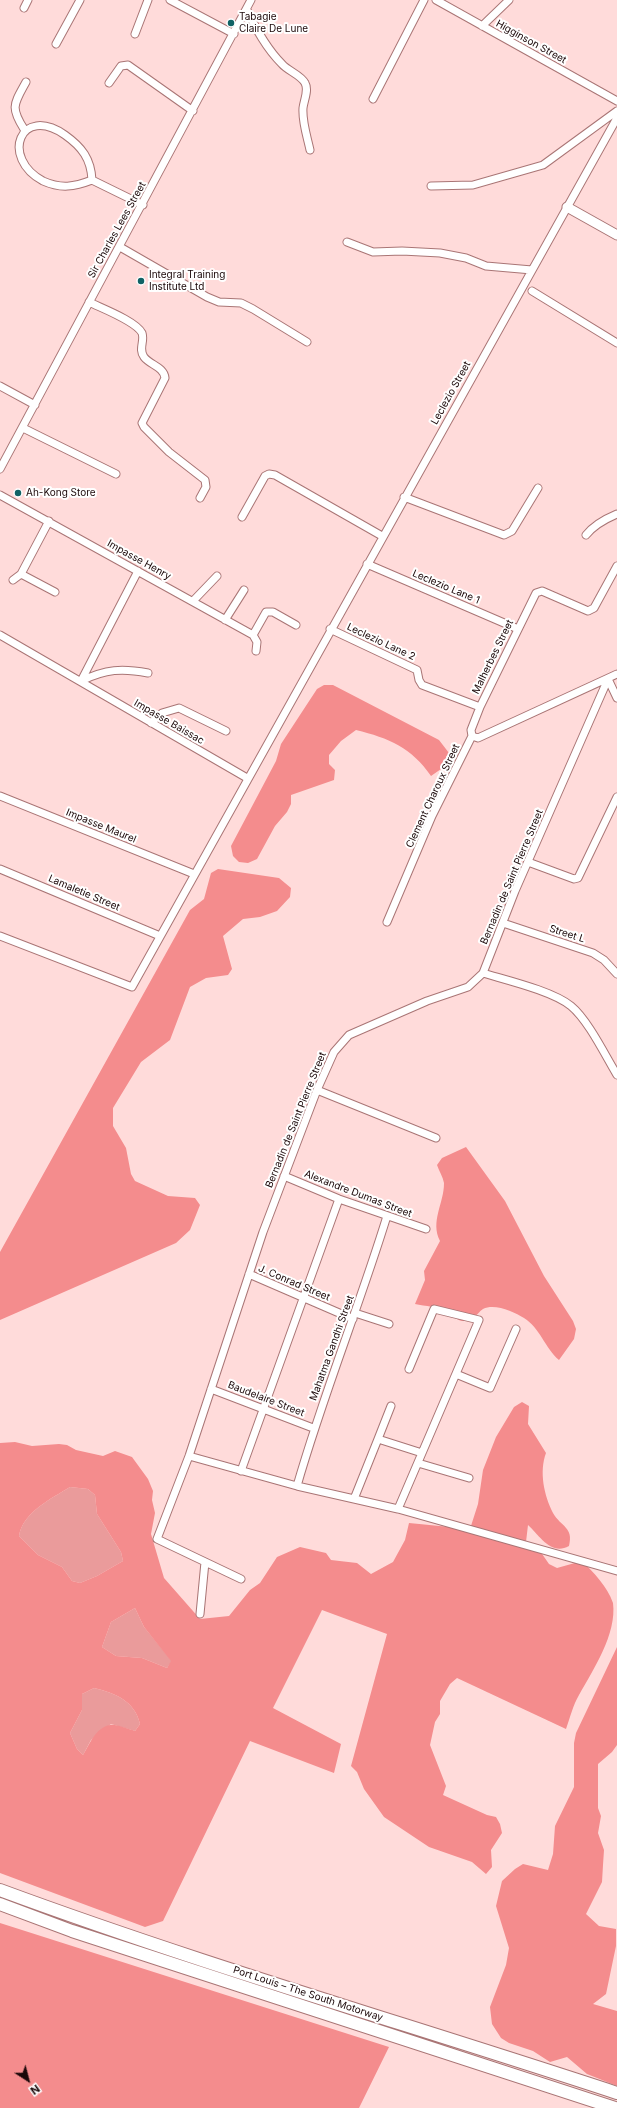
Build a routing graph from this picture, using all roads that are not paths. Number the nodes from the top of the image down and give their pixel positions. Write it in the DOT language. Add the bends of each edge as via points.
graph roads {
  1 [pos="28,0"];
  2 [pos="80,0"];
  3 [pos="148,0"];
  4 [pos="170,0"];
  5 [pos="252,0"];
  6 [pos="424,0"];
  7 [pos="436,0"];
  8 [pos="509,0"];
  9 [pos="24,8"];
  10 [pos="246,10"];
  11 [pos="482,26"];
  12 [pos="135,34"];
  13 [pos="234,34"];
  14 [pos="56,44"];
  15 [pos="26,82"];
  16 [pos="109,83"];
  17 [pos="373,99"];
  18 [pos="617,101"];
  19 [pos="193,110"];
  20 [pos="617,111"];
  21 [pos="617,118"];
  22 [pos="24,130"];
  23 [pos="310,150"];
  24 [pos="92,180"];
  25 [pos="431,186"];
  26 [pos="143,205"];
  27 [pos="567,207"];
  28 [pos="617,235"];
  29 [pos="347,242"];
  30 [pos="120,247"];
  31 [pos="532,270"];
  32 [pos="532,291"];
  33 [pos="89,302"];
  34 [pos="307,342"];
  35 [pos="617,343"];
  36 [pos="0,386"];
  37 [pos="35,405"];
  38 [pos="23,428"];
  39 [pos="0,469"];
  40 [pos="116,474"];
  41 [pos="538,488"];
  42 [pos="0,495"];
  43 [pos="404,497"];
  44 [pos="200,498"];
  45 [pos="617,514"];
  46 [pos="242,517"];
  47 [pos="49,521"];
  48 [pos="586,535"];
  49 [pos="382,536"];
  50 [pos="367,564"];
  51 [pos="617,566"];
  52 [pos="138,571"];
  53 [pos="21,574"];
  54 [pos="217,576"];
  55 [pos="13,580"];
  56 [pos="244,590"];
  57 [pos="55,592"];
  58 [pos="193,601"];
  59 [pos="225,620"];
  60 [pos="296,625"];
  61 [pos="330,629"];
  62 [pos="518,629"];
  63 [pos="0,635"];
  64 [pos="253,635"];
  65 [pos="256,651"];
  66 [pos="148,673"];
  67 [pos="617,674"];
  68 [pos="608,679"];
  69 [pos="81,681"];
  70 [pos="617,698"];
  71 [pos="480,707"];
  72 [pos="151,723"];
  73 [pos="226,732"];
  74 [pos="472,736"];
  75 [pos="247,778"];
  76 [pos="0,796"];
  77 [pos="617,797"];
  78 [pos="528,862"];
  79 [pos="0,869"];
  80 [pos="194,874"];
  81 [pos="387,922"];
  82 [pos="503,923"];
  83 [pos="0,936"];
  84 [pos="160,936"];
  85 [pos="482,973"];
  86 [pos="617,974"];
  87 [pos="617,1075"];
  88 [pos="317,1090"];
  89 [pos="436,1138"];
  90 [pos="284,1176"];
  91 [pos="339,1198"];
  92 [pos="387,1216"];
  93 [pos="426,1229"];
  94 [pos="249,1274"];
  95 [pos="303,1297"];
  96 [pos="354,1316"];
  97 [pos="389,1324"];
  98 [pos="516,1329"];
  99 [pos="409,1369"];
  100 [pos="456,1374"];
  101 [pos="211,1388"];
  102 [pos="391,1406"];
  103 [pos="262,1408"];
  104 [pos="313,1428"];
  105 [pos="378,1439"];
  106 [pos="422,1453"];
  107 [pos="188,1456"];
  108 [pos="418,1463"];
  109 [pos="241,1471"];
  110 [pos="469,1478"];
  111 [pos="297,1486"];
  112 [pos="354,1499"];
  113 [pos="398,1510"];
  114 [pos="205,1562"];
  115 [pos="617,1571"];
  116 [pos="241,1579"];
  117 [pos="200,1614"];
  118 [pos="0,1890"];
  119 [pos="0,1904"];
  120 [pos="617,2093"];
  121 [pos="615,2108"];
  1 -- 9 [label="street"];
  2 -- 14 [label="street"];
  3 -- 12 [label="street"];
  4 -- 13 [label="street"];
  5 -- 10 [label="street, Sir Charles Lees Street"];
  6 -- 17 [label="street"];
  7 -- 11 [label="street, Higginson Street"];
  8 -- 11 [label="street"];
  10 -- 13 [label="street, Sir Charles Lees Street"];
  10 -- 23 [label="street" via="273,55 305,83 307,88 303,108 304,124"];
  11 -- 18 [label="street, Higginson Street"];
  13 -- 19 [label="street, Sir Charles Lees Street"];
  15 -- 22 [label="street" via="14,103 15,116"];
  16 -- 19 [label="street" via="121,66 128,65"];
  19 -- 26 [label="street, Sir Charles Lees Street"];
  20 -- 25 [label="street" via="543,165 473,185"];
  21 -- 27 [label="street, Leclezio Street"];
  22 -- 24 [label="street" via="43,125 57,130 74,142 87,157"];
  22 -- 24 [label="street" via="17,137 15,155 26,172 55,186 79,185"];
  24 -- 26 [label="street"];
  26 -- 30 [label="street, Sir Charles Lees Street"];
  27 -- 28 [label="street"];
  27 -- 31 [label="street, Leclezio Street"];
  29 -- 31 [label="street" via="373,252 434,252 466,258 486,266"];
  30 -- 33 [label="street, Sir Charles Lees Street"];
  30 -- 34 [label="street" via="207,297 219,302 241,303 254,309"];
  31 -- 43 [label="street, Leclezio Street"];
  32 -- 35 [label="street"];
  33 -- 37 [label="street, Sir Charles Lees Street"];
  33 -- 44 [label="street" via="135,325 141,332 144,339 142,355 162,370 165,378 142,422 169,452 205,480 206,487"];
  36 -- 37 [label="street"];
  37 -- 38 [label="street, Sir Charles Lees Street"];
  38 -- 39 [label="street, Sir Charles Lees Street"];
  38 -- 40 [label="street"];
  41 -- 43 [label="street" via="512,531 504,535"];
  42 -- 47 [label="street, Impasse Henry"];
  43 -- 49 [label="street, Leclezio Street"];
  45 -- 48 [label="street" via="605,519"];
  46 -- 49 [label="street" via="265,476 269,474"];
  47 -- 52 [label="street, Impasse Henry"];
  47 -- 53 [label="street"];
  49 -- 50 [label="street, Leclezio Street"];
  50 -- 61 [label="street, Leclezio Street"];
  50 -- 62 [label="street, Leclezio Lane 1"];
  51 -- 62 [label="street, Malherbes Street" via="594,608 588,611 542,591 536,593"];
  52 -- 58 [label="street, Impasse Henry"];
  52 -- 69 [label="street"];
  53 -- 55 [label="street"];
  53 -- 57 [label="street"];
  54 -- 58 [label="street"];
  56 -- 59 [label="street"];
  58 -- 59 [label="street, Impasse Henry"];
  59 -- 64 [label="street, Impasse Henry"];
  60 -- 64 [label="street" via="272,612 266,612"];
  61 -- 71 [label="street, Leclezio Lane 2" via="417,670 422,685"];
  61 -- 75 [label="street, Leclezio Street"];
  62 -- 71 [label="street, Malherbes Street"];
  63 -- 69 [label="street, Impasse Baissac"];
  64 -- 65 [label="street" via="257,642"];
  66 -- 69 [label="street" via="125,669 94,675"];
  67 -- 68 [label="street, Clement Charoux Street"];
  68 -- 70 [label="street"];
  68 -- 74 [label="street, Clement Charoux Street" via="478,738"];
  68 -- 78 [label="street, Bernadin de Saint Pierre Street"];
  69 -- 72 [label="street, Impasse Baissac"];
  71 -- 74 [label="street, Malherbes Street" via="471,730"];
  72 -- 73 [label="street" via="162,714 179,708"];
  72 -- 75 [label="street, Impasse Baissac"];
  74 -- 81 [label="street, Clement Charoux Street" via="432,816"];
  75 -- 80 [label="street, Leclezio Street"];
  76 -- 80 [label="street, Impasse Maurel"];
  77 -- 78 [label="street" via="578,878 574,879"];
  78 -- 82 [label="street, Bernadin de Saint Pierre Street"];
  79 -- 84 [label="street, Lamaletie Street"];
  80 -- 84 [label="street, Leclezio Street"];
  82 -- 85 [label="street, Bernadin de Saint Pierre Street"];
  82 -- 86 [label="street, Street L" via="593,953"];
  83 -- 84 [label="street, Leclezio Street" via="132,987"];
  85 -- 87 [label="street" via="554,996 570,1005 579,1014"];
  85 -- 88 [label="street, Bernadin de Saint Pierre Street" via="468,987 427,1001 349,1035 334,1052"];
  88 -- 89 [label="street"];
  88 -- 90 [label="street, Bernadin de Saint Pierre Street"];
  90 -- 91 [label="street, Alexandre Dumas Street"];
  90 -- 94 [label="street, Bernadin de Saint Pierre Street"];
  91 -- 92 [label="street, Alexandre Dumas Street"];
  91 -- 95 [label="street"];
  92 -- 93 [label="street, Alexandre Dumas Street"];
  92 -- 96 [label="street, Mahatma Gandhi Street"];
  94 -- 95 [label="street, J. Conrad Street"];
  94 -- 101 [label="street, Bernadin de Saint Pierre Street"];
  95 -- 96 [label="street, J. Conrad Street"];
  95 -- 103 [label="street"];
  96 -- 97 [label="street, J. Conrad Street"];
  96 -- 104 [label="street, Mahatma Gandhi Street"];
  98 -- 100 [label="street" via="490,1388"];
  99 -- 100 [label="street" via="434,1308 479,1320"];
  100 -- 106 [label="street"];
  101 -- 103 [label="street, Baudelaire Street"];
  101 -- 107 [label="street, Bernadin de Saint Pierre Street"];
  102 -- 105 [label="street"];
  103 -- 104 [label="street, Baudelaire Street"];
  103 -- 109 [label="street"];
  104 -- 111 [label="street, Mahatma Gandhi Street"];
  105 -- 106 [label="street"];
  105 -- 112 [label="street"];
  106 -- 108 [label="street"];
  107 -- 109 [label="street"];
  107 -- 114 [label="street, Bernadin de Saint Pierre Street" via="157,1538"];
  108 -- 110 [label="street"];
  108 -- 113 [label="street"];
  109 -- 111 [label="street"];
  111 -- 112 [label="street"];
  112 -- 113 [label="street"];
  113 -- 115 [label="street"];
  114 -- 116 [label="street"];
  114 -- 117 [label="street"];
  118 -- 120 [label="highway, Port Louis – The South Motorway" via="309,1995"];
  119 -- 121 [label="highway, Port Louis – The South Motorway" via="72,1931"];
}
